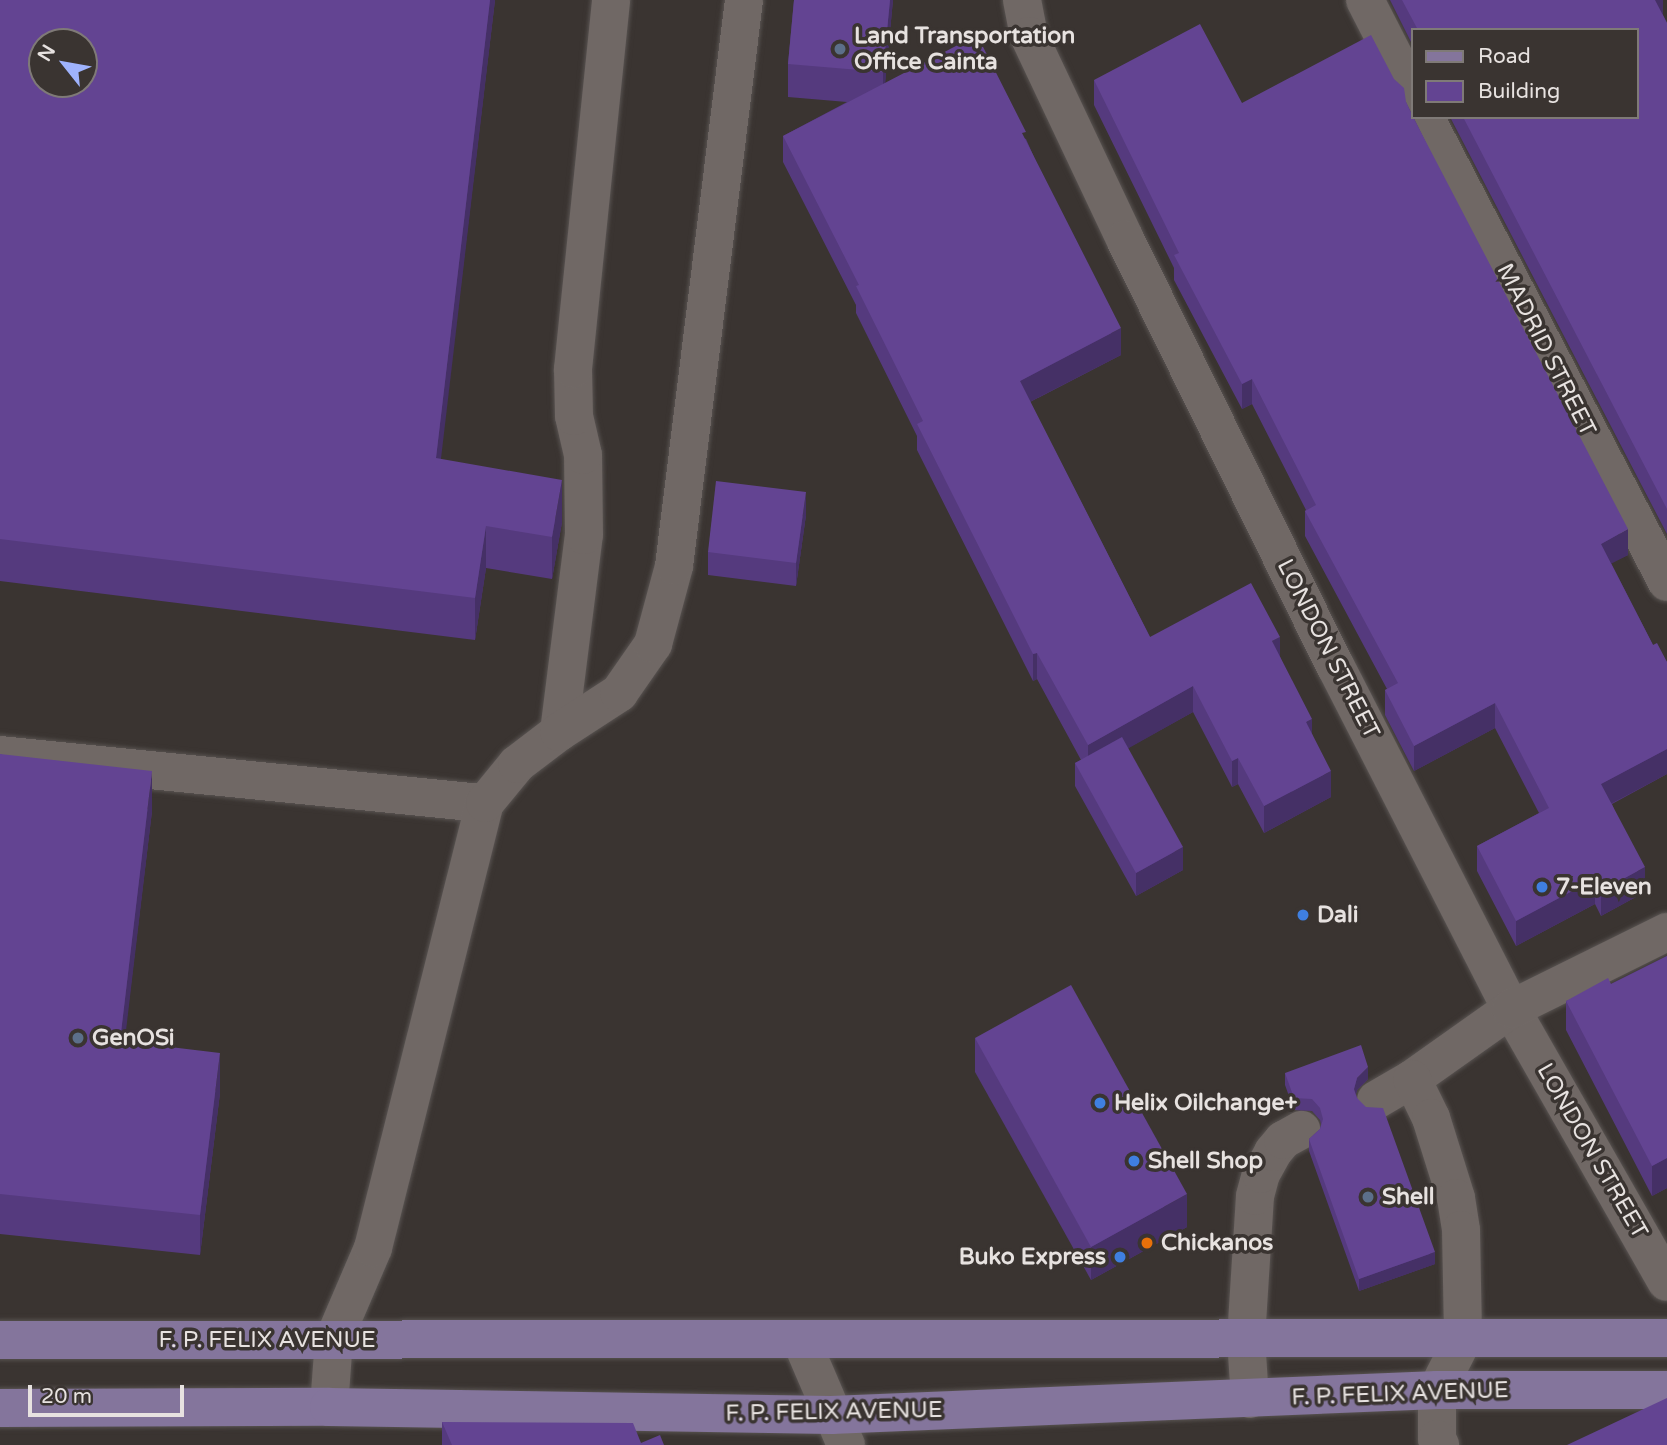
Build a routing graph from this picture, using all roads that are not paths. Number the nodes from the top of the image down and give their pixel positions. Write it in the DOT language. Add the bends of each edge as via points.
graph roads {
  1 [pos="611,0"];
  2 [pos="744,0"];
  3 [pos="1022,0"];
  4 [pos="1365,0"];
  5 [pos="1412,92"];
  6 [pos="1427,119"];
  7 [pos="1667,582"];
  8 [pos="559,732"];
  9 [pos="0,755"];
  10 [pos="485,803"];
  11 [pos="1667,933"];
  12 [pos="1511,1009"];
  13 [pos="1412,1079"];
  14 [pos="1376,1100"];
  15 [pos="1301,1130"];
  16 [pos="1667,1282"];
  17 [pos="1667,1338"];
  18 [pos="334,1339"];
  19 [pos="1246,1339"];
  20 [pos="1463,1339"];
  21 [pos="0,1340"];
  22 [pos="801,1340"];
  23 [pos="1437,1390"];
  24 [pos="1667,1390"];
  25 [pos="1250,1399"];
  26 [pos="329,1407"];
  27 [pos="0,1408"];
  28 [pos="839,1430"];
  29 [pos="1440,1445"];
  1 -- 8 [label="street" via="573,369 574,416 583,455 584,535"];
  2 -- 8 [label="street" via="674,566 653,644 619,693"];
  3 -- 12 [label="street, LONDON STREET" via="1030,36 1125,239"];
  4 -- 5 [label="street"];
  6 -- 7 [label="street, MADRID STREET"];
  8 -- 10 [label="street" via="517,764"];
  9 -- 10 [label="street"];
  10 -- 18 [label="street" via="373,1248"];
  11 -- 12 [label="street"];
  12 -- 13 [label="street"];
  12 -- 16 [label="street, LONDON STREET"];
  13 -- 14 [label="street"];
  13 -- 20 [label="street" via="1431,1118 1456,1198"];
  15 -- 19 [label="street" via="1283,1140 1261,1174 1255,1196"];
  17 -- 20 [label="main road, F. P. FELIX AVENUE"];
  18 -- 21 [label="main road, F. P. FELIX AVENUE"];
  18 -- 22 [label="main road, F. P. FELIX AVENUE"];
  18 -- 26 [label="street"];
  19 -- 20 [label="main road, F. P. FELIX AVENUE"];
  19 -- 22 [label="main road, F. P. FELIX AVENUE"];
  19 -- 25 [label="street"];
  20 -- 23 [label="street"];
  22 -- 28 [label="street"];
  23 -- 24 [label="main road, F. P. FELIX AVENUE"];
  23 -- 25 [label="main road, F. P. FELIX AVENUE"];
  23 -- 29 [label="street"];
  25 -- 28 [label="main road, F. P. FELIX AVENUE"];
  26 -- 27 [label="main road, F. P. FELIX AVENUE"];
  26 -- 28 [label="main road, F. P. FELIX AVENUE"];
}
